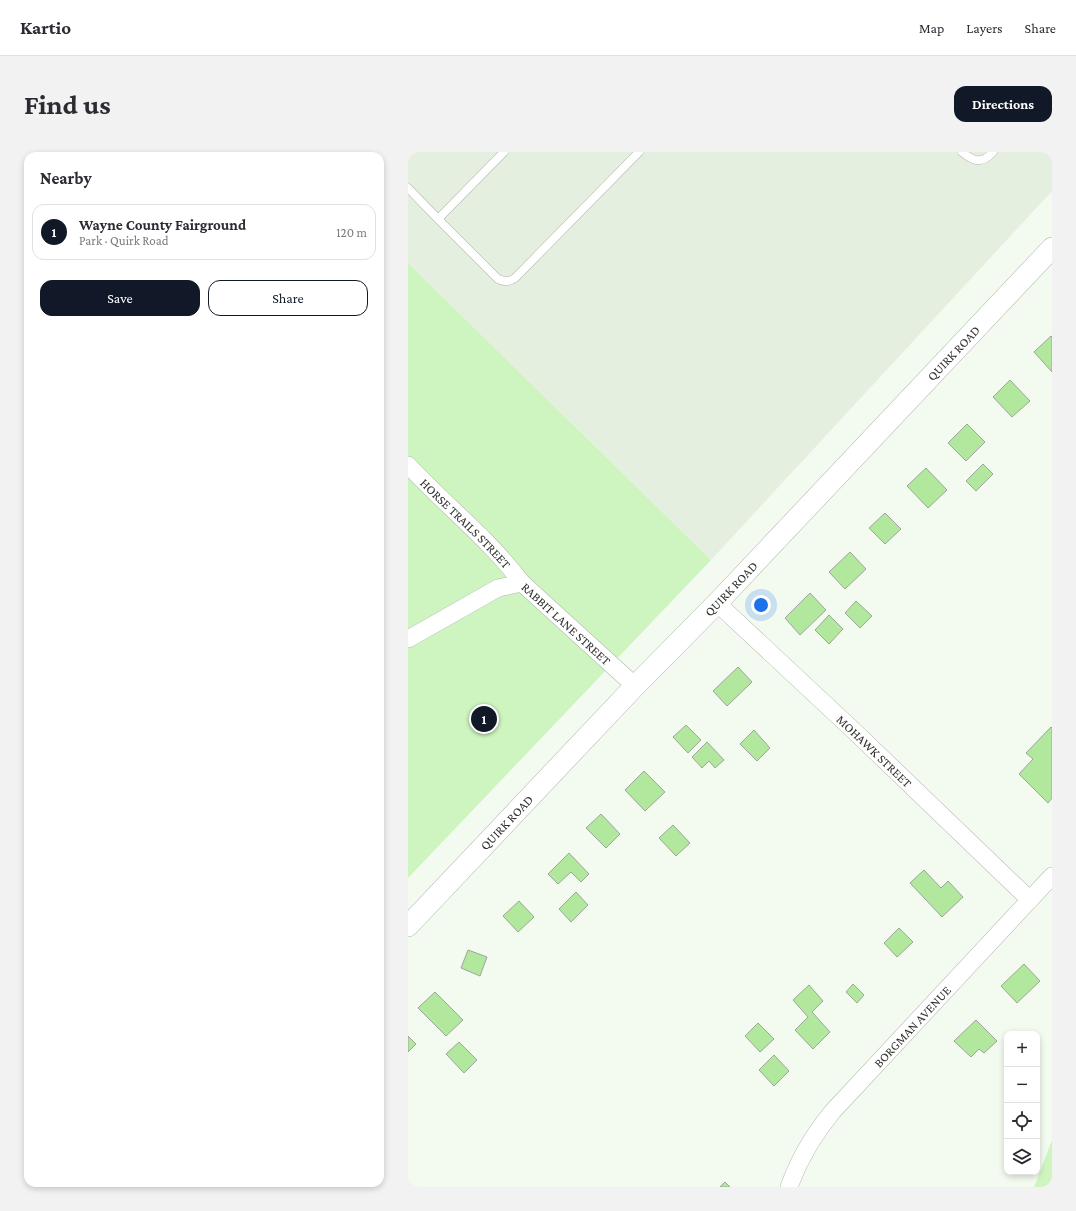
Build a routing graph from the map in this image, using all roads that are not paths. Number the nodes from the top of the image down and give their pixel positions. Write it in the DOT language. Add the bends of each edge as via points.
graph roads {
  1 [pos="504,152"];
  2 [pos="640,152"];
  3 [pos="962,152"];
  4 [pos="993,152"];
  5 [pos="408,188"];
  6 [pos="438,219"];
  7 [pos="1052,248"];
  8 [pos="408,465"];
  9 [pos="522,583"];
  10 [pos="717,603"];
  11 [pos="408,639"];
  12 [pos="634,686"];
  13 [pos="1052,876"];
  14 [pos="1030,900"];
  15 [pos="408,926"];
  16 [pos="789,1187"];
  1 -- 6 [label="lane"];
  2 -- 6 [label="lane" via="510,282 498,279"];
  3 -- 4 [label="lane" via="973,160 981,161"];
  5 -- 6 [label="lane"];
  7 -- 10 [label="street, QUIRK ROAD"];
  8 -- 9 [label="street, HORSE TRAILS STREET" via="491,546"];
  9 -- 11 [label="street, RABBIT LANE STREET" via="498,588"];
  9 -- 12 [label="street, RABBIT LANE STREET"];
  10 -- 12 [label="street, QUIRK ROAD"];
  10 -- 14 [label="street, MOHAWK STREET"];
  12 -- 15 [label="street, QUIRK ROAD"];
  13 -- 14 [label="street, BORGMAN AVENUE"];
  14 -- 16 [label="street, BORGMAN AVENUE" via="820,1126 800,1159"];
}
